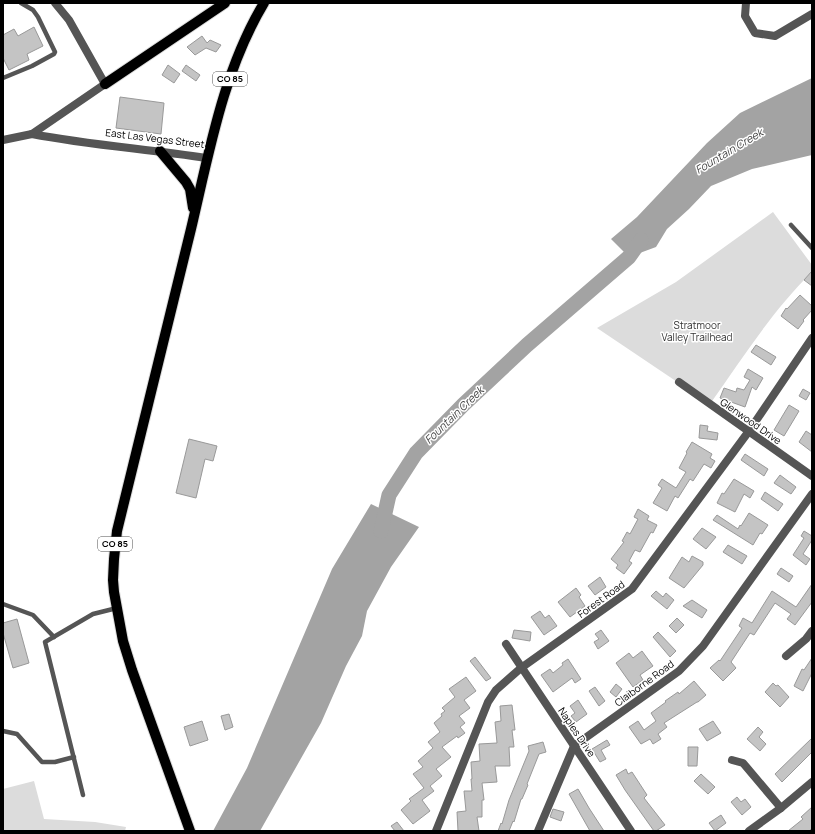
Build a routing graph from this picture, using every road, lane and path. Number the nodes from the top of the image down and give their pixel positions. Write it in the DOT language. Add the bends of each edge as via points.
graph roads {
  1 [pos="21,3"];
  2 [pos="56,3"];
  3 [pos="225,3"];
  4 [pos="264,3"];
  5 [pos="746,3"];
  6 [pos="812,14"];
  7 [pos="3,78"];
  8 [pos="105,84"];
  9 [pos="32,134"];
  10 [pos="3,140"];
  11 [pos="160,151"];
  12 [pos="206,158"];
  13 [pos="194,214"];
  14 [pos="791,225"];
  15 [pos="812,248"];
  16 [pos="812,338"];
  17 [pos="679,382"];
  18 [pos="748,431"];
  19 [pos="812,476"];
  20 [pos="812,494"];
  21 [pos="3,604"];
  22 [pos="116,608"];
  23 [pos="812,631"];
  24 [pos="54,637"];
  25 [pos="506,644"];
  26 [pos="786,656"];
  27 [pos="521,668"];
  28 [pos="3,731"];
  29 [pos="574,746"];
  30 [pos="74,757"];
  31 [pos="732,760"];
  32 [pos="812,782"];
  33 [pos="83,795"];
  34 [pos="781,808"];
  35 [pos="190,831"];
  36 [pos="436,831"];
  37 [pos="538,831"];
  38 [pos="631,831"];
  39 [pos="749,831"];
  1 -- 7 [label="lane" via="35,14 55,52 32,66"];
  2 -- 8 [label="street" via="69,20"];
  3 -- 8 [label="main road"];
  4 -- 12 [label="main road, East Las Vegas Street / CO 85" via="236,62"];
  5 -- 6 [label="street" via="745,16 755,33 775,36"];
  8 -- 9 [label="street, East Las Vegas Street"];
  9 -- 10 [label="street, East Las Vegas Street"];
  9 -- 11 [label="street, East Las Vegas Street"];
  11 -- 12 [label="street, East Las Vegas Street"];
  11 -- 13 [label="main road" via="190,189"];
  12 -- 13 [label="main road, CO 85"];
  13 -- 22 [label="main road, CO 85" via="117,531 113,567"];
  14 -- 15 [label="lane"];
  16 -- 18 [label="street, Forest Road"];
  17 -- 18 [label="street, Glenwood Drive"];
  18 -- 19 [label="street, Glenwood Drive"];
  18 -- 27 [label="street, Forest Road" via="632,589"];
  20 -- 29 [label="street, Claiborne Road" via="703,646 679,671"];
  21 -- 24 [label="lane" via="33,615"];
  22 -- 24 [label="lane" via="93,614"];
  22 -- 35 [label="main road, CO 85" via="127,656"];
  23 -- 26 [label="street"];
  24 -- 30 [label="lane" via="45,642"];
  25 -- 27 [label="street, Naples Drive"];
  27 -- 29 [label="street, Naples Drive"];
  27 -- 36 [label="street, Forest Road" via="496,690 488,702"];
  28 -- 30 [label="lane" via="17,734 42,762 55,762"];
  29 -- 37 [label="street"];
  29 -- 38 [label="street, Naples Drive"];
  30 -- 33 [label="lane"];
  31 -- 34 [label="street" via="743,763"];
  32 -- 34 [label="street"];
  34 -- 39 [label="street"];
}
